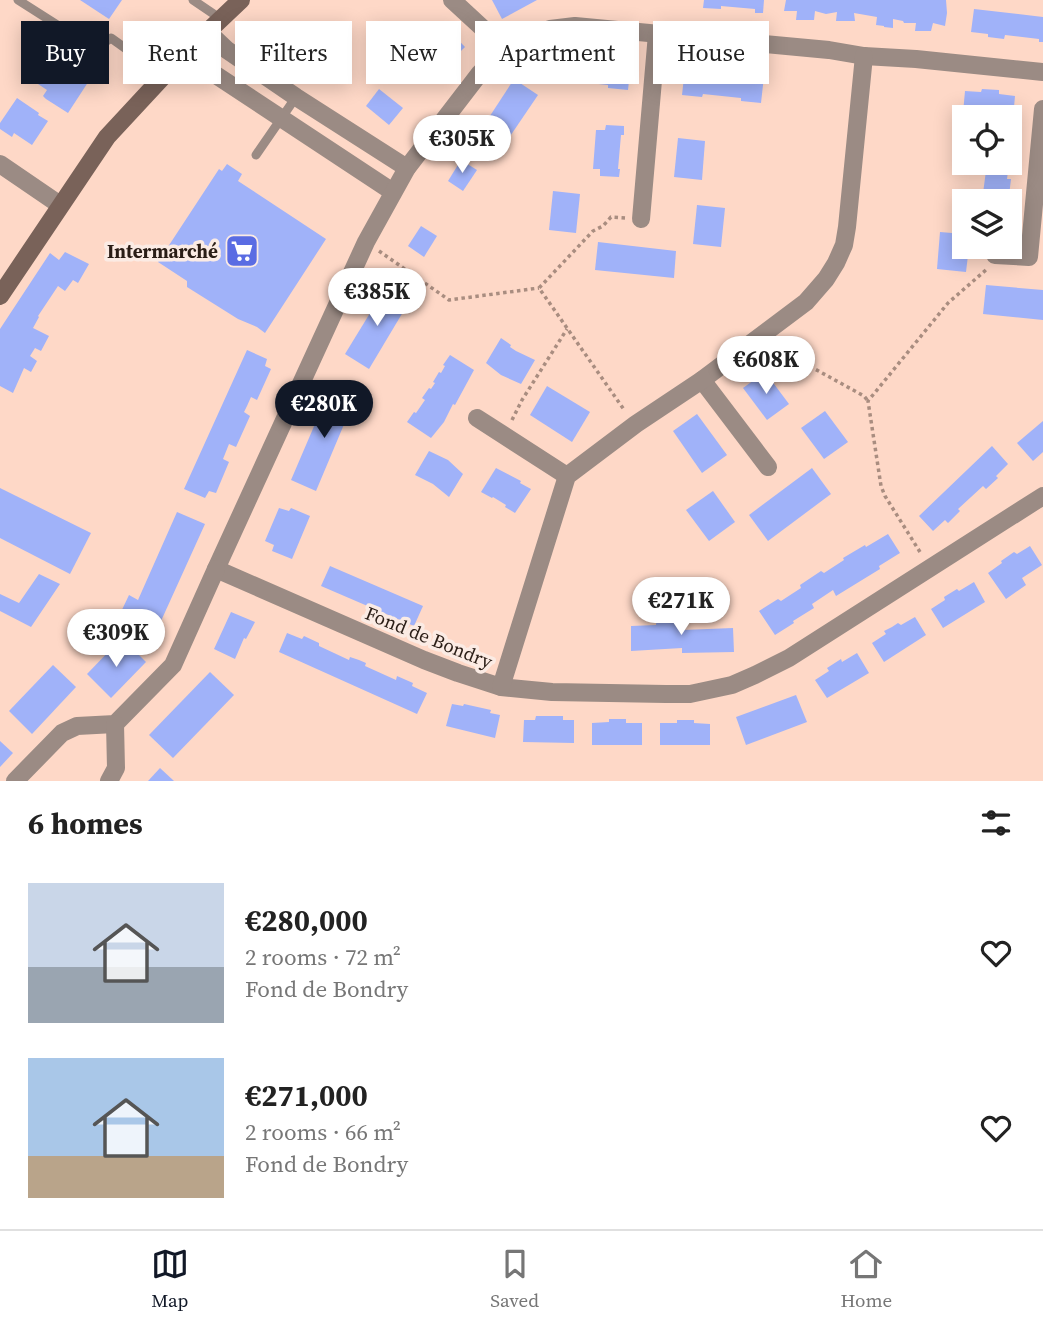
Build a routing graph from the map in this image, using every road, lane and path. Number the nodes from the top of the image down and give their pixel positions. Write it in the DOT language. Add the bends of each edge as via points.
graph roads {
  1 [pos="18,0"];
  2 [pos="194,0"];
  3 [pos="241,0"];
  4 [pos="452,0"];
  5 [pos="221,19"];
  6 [pos="475,21"];
  7 [pos="221,44"];
  8 [pos="769,44"];
  9 [pos="123,47"];
  10 [pos="864,56"];
  11 [pos="1043,72"];
  12 [pos="221,78"];
  13 [pos="475,80"];
  14 [pos="653,80"];
  15 [pos="157,84"];
  16 [pos="296,97"];
  17 [pos="1043,109"];
  18 [pos="282,118"];
  19 [pos="256,155"];
  20 [pos="0,164"];
  21 [pos="407,168"];
  22 [pos="393,192"];
  23 [pos="60,205"];
  24 [pos="641,219"];
  25 [pos="366,242"];
  26 [pos="1036,258"];
  27 [pos="994,259"];
  28 [pos="539,288"];
  29 [pos="0,296"];
  30 [pos="567,329"];
  31 [pos="762,334"];
  32 [pos="702,380"];
  33 [pos="868,401"];
  34 [pos="477,418"];
  35 [pos="636,424"];
  36 [pos="504,435"];
  37 [pos="768,467"];
  38 [pos="567,475"];
  39 [pos="1043,496"];
  40 [pos="930,567"];
  41 [pos="216,569"];
  42 [pos="501,687"];
  43 [pos="115,724"];
  44 [pos="15,781"];
  45 [pos="109,781"];
  1 -- 9 [label="lane" via="95,49 111,38"];
  2 -- 5 [label="lane"];
  3 -- 5 [label="main road"];
  4 -- 6 [label="street"];
  7 -- 16 [label="street"];
  8 -- 10 [label="street"];
  10 -- 11 [label="street"];
  10 -- 31 [label="street" via="844,245 815,293"];
  12 -- 18 [label="street"];
  13 -- 21 [label="street"];
  14 -- 24 [label="street"];
  15 -- 23 [label="main road" via="107,137"];
  16 -- 18 [label="lane"];
  16 -- 21 [label="street"];
  17 -- 26 [label="street"];
  18 -- 19 [label="lane"];
  18 -- 22 [label="street"];
  20 -- 23 [label="street"];
  21 -- 22 [label="street"];
  22 -- 25 [label="street"];
  23 -- 29 [label="main road"];
  24 -- 28 [label="path" via="611,217"];
  25 -- 28 [label="path" via="449,300"];
  25 -- 41 [label="street"];
  27 -- 33 [label="path" via="985,272 947,303"];
  28 -- 30 [label="path"];
  30 -- 35 [label="path"];
  30 -- 36 [label="path"];
  31 -- 32 [label="street"];
  31 -- 33 [label="path" via="771,345"];
  32 -- 35 [label="street"];
  32 -- 37 [label="street"];
  33 -- 40 [label="path" via="881,486"];
  34 -- 36 [label="street"];
  35 -- 38 [label="street"];
  36 -- 38 [label="street"];
  38 -- 42 [label="street"];
  39 -- 40 [label="street, Fond de Bondry"];
  40 -- 42 [label="street, Fond de Bondry" via="789,658 732,685 690,694"];
  41 -- 42 [label="street, Fond de Bondry" via="424,660"];
  41 -- 43 [label="street" via="173,665"];
  43 -- 44 [label="street" via="77,726 62,733"];
  43 -- 45 [label="street" via="116,768"];
}
